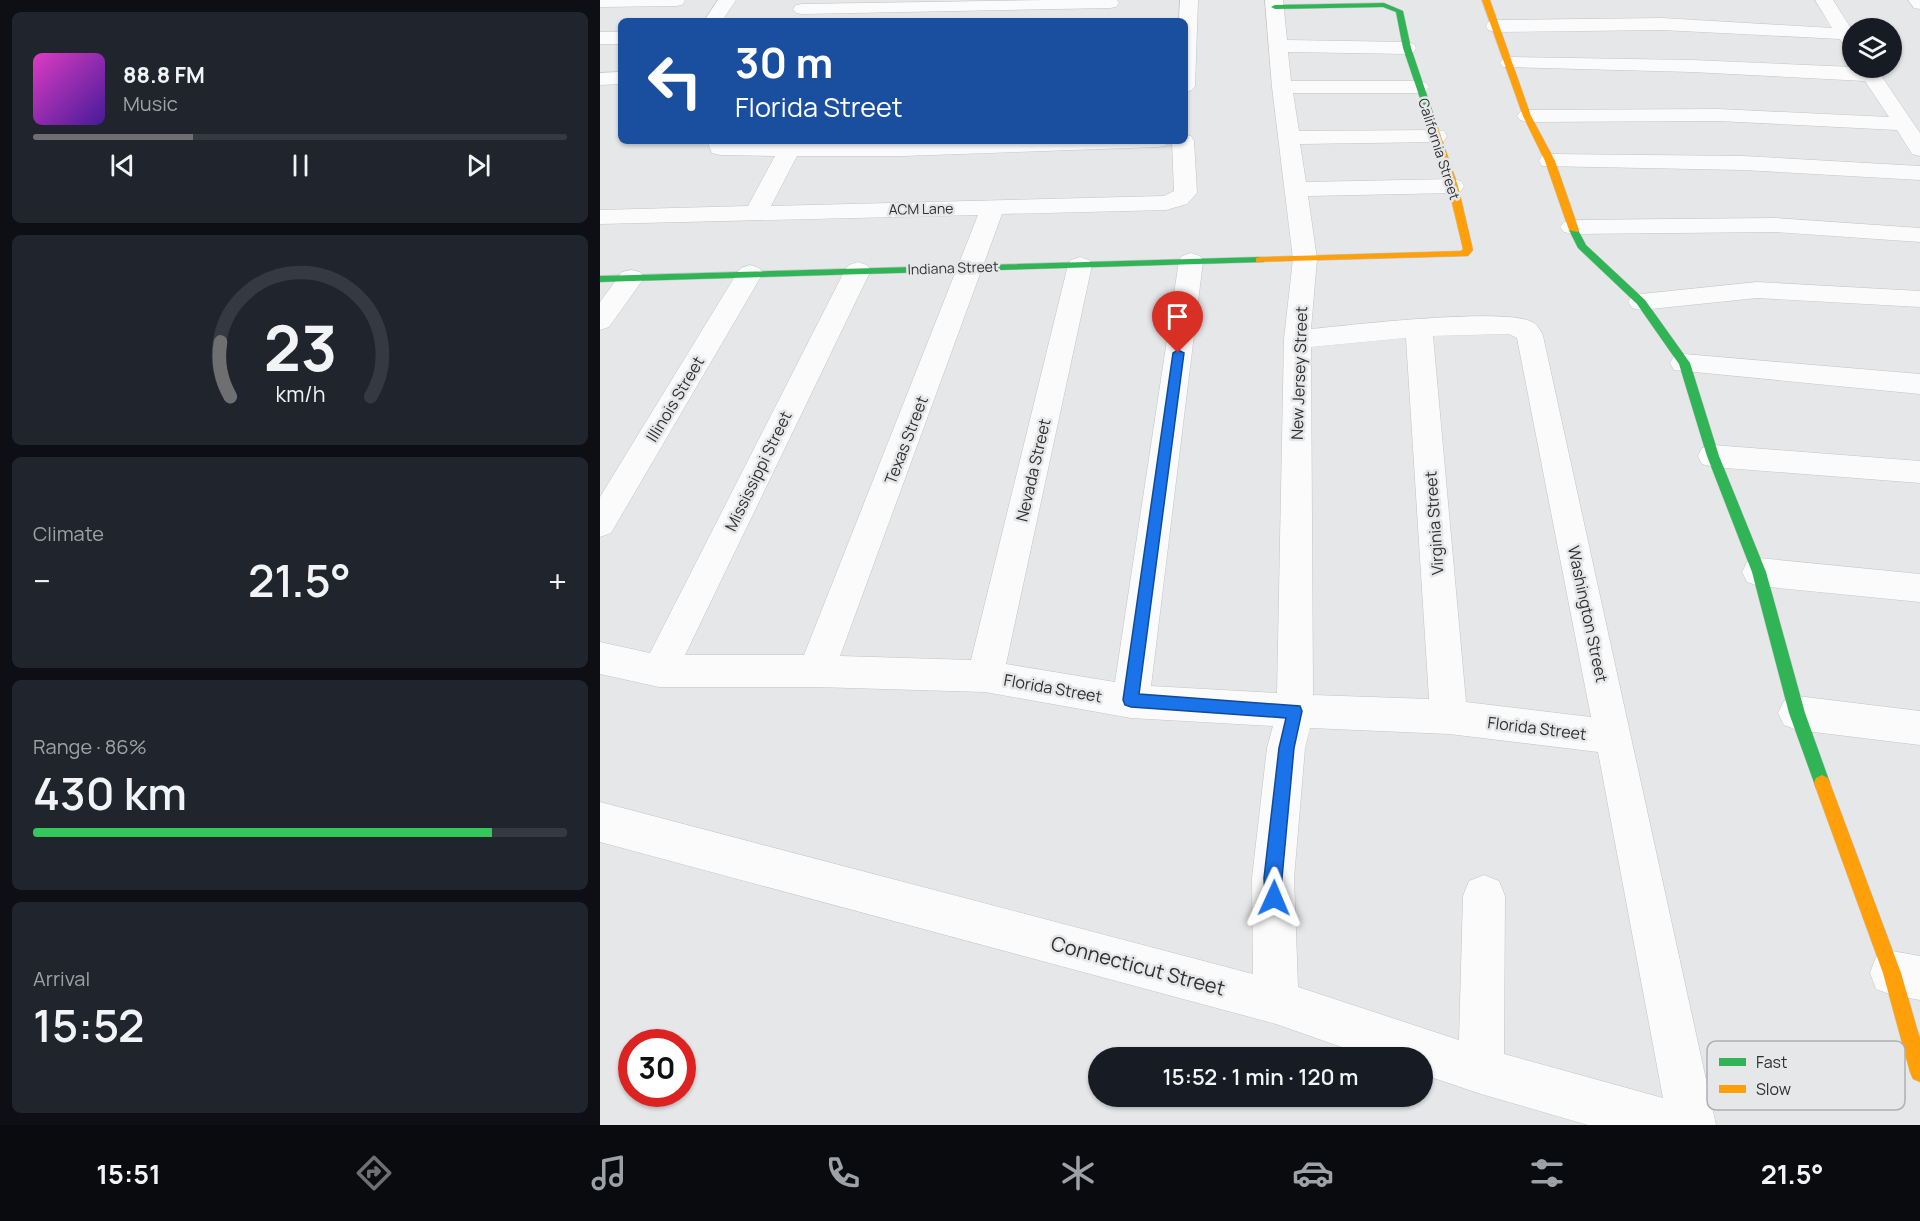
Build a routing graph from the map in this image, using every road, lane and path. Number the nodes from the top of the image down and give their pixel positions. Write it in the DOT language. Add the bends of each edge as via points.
graph roads {
  1 [pos="727,0"];
  2 [pos="1189,0"];
  3 [pos="1486,0"];
  4 [pos="1824,0"];
  5 [pos="1917,0"];
  6 [pos="676,1"];
  7 [pos="600,2"];
  8 [pos="1274,3"];
  9 [pos="1920,4"];
  10 [pos="1109,8"];
  11 [pos="800,10"];
  12 [pos="955,13"];
  13 [pos="1033,14"];
  14 [pos="715,18"];
  15 [pos="1188,22"];
  16 [pos="1495,26"];
  17 [pos="1842,28"];
  18 [pos="600,38"];
  19 [pos="618,38"];
  20 [pos="1842,38"];
  21 [pos="1278,46"];
  22 [pos="1407,48"];
  23 [pos="1510,63"];
  24 [pos="1842,70"];
  25 [pos="618,78"];
  26 [pos="1874,78"];
  27 [pos="600,79"];
  28 [pos="1282,87"];
  29 [pos="1419,87"];
  30 [pos="1527,116"];
  31 [pos="1905,124"];
  32 [pos="1436,136"];
  33 [pos="1289,138"];
  34 [pos="948,144"];
  35 [pos="1183,144"];
  36 [pos="727,145"];
  37 [pos="905,145"];
  38 [pos="1920,149"];
  39 [pos="789,150"];
  40 [pos="1550,161"];
  41 [pos="1920,173"];
  42 [pos="1453,186"];
  43 [pos="1295,189"];
  44 [pos="993,207"];
  45 [pos="756,213"];
  46 [pos="600,217"];
  47 [pos="1572,227"];
  48 [pos="1920,236"];
  49 [pos="1305,259"];
  50 [pos="1191,261"];
  51 [pos="1080,265"];
  52 [pos="972,267"];
  53 [pos="858,270"];
  54 [pos="750,273"];
  55 [pos="631,278"];
  56 [pos="600,279"];
  57 [pos="1920,299"];
  58 [pos="1641,302"];
  59 [pos="600,321"];
  60 [pos="1419,328"];
  61 [pos="1297,339"];
  62 [pos="1684,363"];
  63 [pos="1920,384"];
  64 [pos="1713,456"];
  65 [pos="1920,472"];
  66 [pos="600,524"];
  67 [pos="1759,572"];
  68 [pos="1920,588"];
  69 [pos="600,658"];
  70 [pos="659,671"];
  71 [pos="816,671"];
  72 [pos="985,676"];
  73 [pos="1131,700"];
  74 [pos="1295,711"];
  75 [pos="1797,713"];
  76 [pos="1449,717"];
  77 [pos="1920,728"];
  78 [pos="1614,737"];
  79 [pos="600,822"];
  80 [pos="1484,896"];
  81 [pos="1906,976"];
  82 [pos="1276,1002"];
  83 [pos="1481,1071"];
  84 [pos="1920,1072"];
  85 [pos="1672,1125"];
  86 [pos="1692,1125"];
  1 -- 14 [label="street"];
  2 -- 15 [label="street"];
  3 -- 16 [label="street"];
  4 -- 17 [label="street"];
  5 -- 9 [label="street"];
  6 -- 7 [label="street"];
  8 -- 21 [label="street, New Jersey Street"];
  8 -- 22 [label="street, California Street" via="1393,7 1399,11"];
  10 -- 13 [label="street"];
  11 -- 12 [label="street"];
  12 -- 13 [label="street"];
  16 -- 20 [label="street" via="1662,24"];
  16 -- 23 [label="street"];
  18 -- 19 [label="street"];
  21 -- 22 [label="street"];
  21 -- 28 [label="street, New Jersey Street"];
  22 -- 29 [label="street, California Street"];
  23 -- 24 [label="street"];
  23 -- 30 [label="street"];
  25 -- 27 [label="street"];
  26 -- 31 [label="street"];
  28 -- 29 [label="street"];
  28 -- 33 [label="street, New Jersey Street"];
  29 -- 32 [label="street, California Street"];
  30 -- 31 [label="street" via="1718,115"];
  30 -- 40 [label="street"];
  31 -- 38 [label="street"];
  32 -- 33 [label="street"];
  32 -- 42 [label="street, California Street"];
  33 -- 43 [label="street, New Jersey Street"];
  34 -- 37 [label="street"];
  35 -- 44 [label="street, ACM Lane" via="1186,193 1179,199 1166,203"];
  36 -- 39 [label="street"];
  37 -- 39 [label="street"];
  39 -- 45 [label="street"];
  40 -- 41 [label="street" via="1743,163"];
  40 -- 47 [label="street"];
  42 -- 43 [label="street"];
  42 -- 49 [label="street, California Street" via="1468,250 1464,254"];
  43 -- 49 [label="street, New Jersey Street"];
  44 -- 45 [label="street, ACM Lane"];
  44 -- 52 [label="street, Texas Street"];
  45 -- 46 [label="street, ACM Lane"];
  47 -- 48 [label="street" via="1776,225"];
  47 -- 58 [label="street" via="1582,246"];
  49 -- 50 [label="street, Indiana Street"];
  49 -- 61 [label="street, New Jersey Street"];
  50 -- 51 [label="street, Indiana Street"];
  50 -- 73 [label="street"];
  51 -- 52 [label="street, Indiana Street"];
  51 -- 72 [label="street, Nevada Street"];
  52 -- 53 [label="street, Indiana Street"];
  52 -- 71 [label="street, Texas Street"];
  53 -- 54 [label="street, Indiana Street"];
  53 -- 70 [label="street, Mississippi Street"];
  54 -- 55 [label="street, Indiana Street"];
  54 -- 66 [label="street, Illinois Street"];
  55 -- 56 [label="street, Indiana Street"];
  55 -- 59 [label="street"];
  57 -- 58 [label="street" via="1757,290"];
  58 -- 62 [label="street"];
  60 -- 61 [label="street, Washington Street"];
  60 -- 76 [label="street, Virginia Street"];
  60 -- 78 [label="street, Washington Street" via="1509,325 1523,328 1530,336"];
  61 -- 74 [label="street, New Jersey Street"];
  62 -- 63 [label="street"];
  62 -- 64 [label="street"];
  64 -- 65 [label="street"];
  64 -- 67 [label="street"];
  67 -- 68 [label="street"];
  67 -- 75 [label="street"];
  69 -- 70 [label="street, Florida Street"];
  70 -- 71 [label="street, Florida Street"];
  71 -- 72 [label="street, Florida Street"];
  72 -- 73 [label="street, Florida Street"];
  73 -- 74 [label="street, Florida Street"];
  74 -- 76 [label="street, Florida Street"];
  74 -- 82 [label="street, New Jersey Street" via="1286,748 1273,878"];
  75 -- 77 [label="street"];
  75 -- 81 [label="street"];
  76 -- 78 [label="street, Florida Street"];
  78 -- 86 [label="street, Washington Street"];
  79 -- 82 [label="street, Connecticut Street"];
  80 -- 83 [label="street"];
  81 -- 84 [label="street"];
  82 -- 83 [label="street, Connecticut Street"];
  83 -- 85 [label="street, Connecticut Street"];
}
